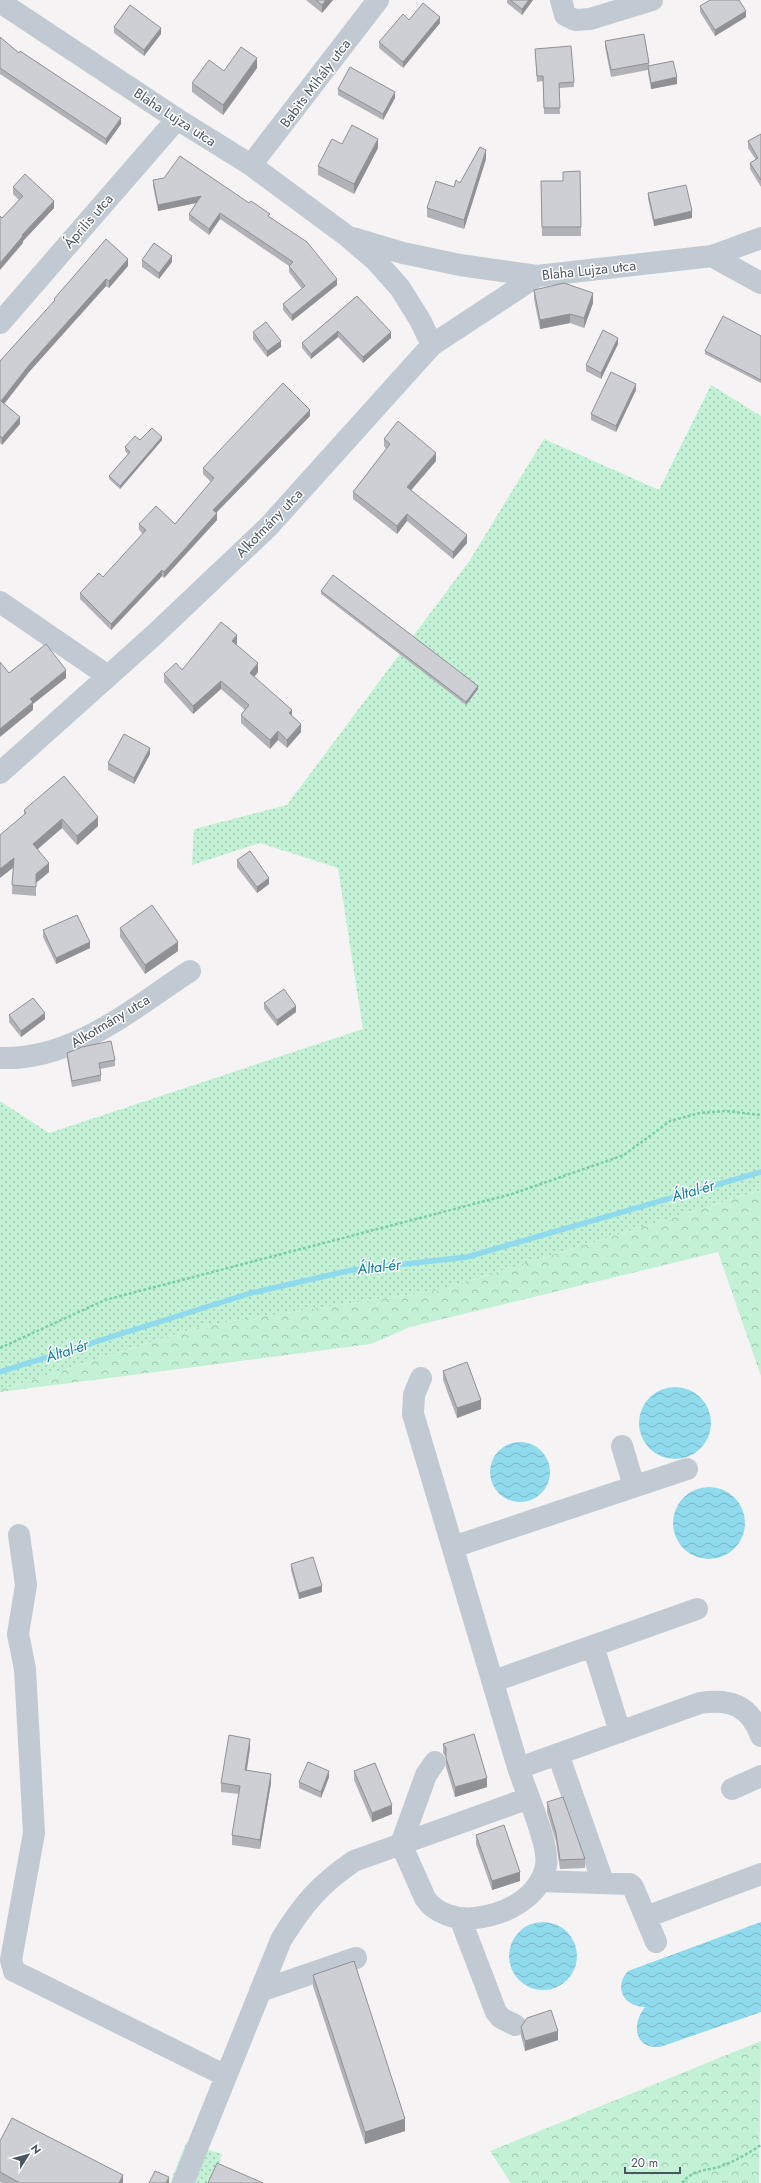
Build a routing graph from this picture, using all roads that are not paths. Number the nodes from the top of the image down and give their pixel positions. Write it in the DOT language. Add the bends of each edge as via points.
graph roads {
  1 [pos="378,0"];
  2 [pos="561,0"];
  3 [pos="0,2"];
  4 [pos="636,2"];
  5 [pos="177,119"];
  6 [pos="251,165"];
  7 [pos="346,236"];
  8 [pos="761,238"];
  9 [pos="712,256"];
  10 [pos="537,276"];
  11 [pos="761,283"];
  12 [pos="0,323"];
  13 [pos="432,345"];
  14 [pos="0,602"];
  15 [pos="108,676"];
  16 [pos="0,773"];
  17 [pos="190,970"];
  18 [pos="0,1058"];
  19 [pos="421,1378"];
  20 [pos="622,1446"];
  21 [pos="687,1468"];
  22 [pos="634,1486"];
  23 [pos="19,1535"];
  24 [pos="453,1547"];
  25 [pos="697,1609"];
  26 [pos="593,1646"];
  27 [pos="494,1681"];
  28 [pos="620,1732"];
  29 [pos="761,1736"];
  30 [pos="558,1754"];
  31 [pos="435,1762"];
  32 [pos="519,1768"];
  33 [pos="761,1776"];
  34 [pos="732,1789"];
  35 [pos="529,1798"];
  36 [pos="401,1844"];
  37 [pos="761,1874"];
  38 [pos="540,1881"];
  39 [pos="602,1882"];
  40 [pos="646,1917"];
  41 [pos="460,1918"];
  42 [pos="656,1942"];
  43 [pos="356,1958"];
  44 [pos="260,1991"];
  45 [pos="515,2025"];
  46 [pos="226,2076"];
  47 [pos="183,2183"];
  1 -- 6 [label="street, Babits Mihály utca"];
  2 -- 4 [label="street" via="565,15 575,20 590,18"];
  3 -- 5 [label="street, Blaha Lujza utca"];
  5 -- 6 [label="street, Blaha Lujza utca"];
  5 -- 12 [label="street, Április utca"];
  6 -- 7 [label="street, Blaha Lujza utca"];
  7 -- 10 [label="street, Blaha Lujza utca" via="404,253 460,265"];
  7 -- 13 [label="street, Blaha Lujza utca" via="376,261 400,288"];
  8 -- 9 [label="street, Blaha Lujza utca"];
  9 -- 10 [label="street, Blaha Lujza utca"];
  9 -- 11 [label="street"];
  10 -- 13 [label="street, Alkotmány utca"];
  13 -- 15 [label="street, Alkotmány utca" via="269,526"];
  14 -- 15 [label="street"];
  15 -- 16 [label="street, Alkotmány utca"];
  17 -- 18 [label="street, Alkotmány utca" via="100,1030 68,1047 38,1055"];
  19 -- 24 [label="street" via="414,1395 413,1414"];
  20 -- 22 [label="street"];
  21 -- 22 [label="street"];
  22 -- 24 [label="street"];
  23 -- 46 [label="street" via="26,1585 18,1634 25,1669 34,1833 11,1960 14,1971"];
  24 -- 27 [label="street"];
  25 -- 26 [label="street"];
  26 -- 27 [label="street"];
  26 -- 28 [label="street"];
  27 -- 32 [label="street"];
  28 -- 29 [label="street" via="700,1703 724,1701 746,1711 754,1718"];
  28 -- 30 [label="street"];
  30 -- 32 [label="street"];
  30 -- 39 [label="street"];
  31 -- 36 [label="street" via="426,1775"];
  32 -- 35 [label="street"];
  33 -- 34 [label="street"];
  35 -- 36 [label="street"];
  35 -- 38 [label="street" via="545,1849 546,1866"];
  36 -- 41 [label="street" via="428,1904 440,1912"];
  36 -- 44 [label="street" via="354,1861 315,1891 298,1911 281,1940"];
  37 -- 40 [label="street"];
  38 -- 39 [label="street"];
  38 -- 41 [label="street" via="525,1899 502,1911 475,1918"];
  39 -- 40 [label="street" via="630,1884"];
  40 -- 42 [label="street"];
  41 -- 45 [label="street" via="496,2012 501,2018"];
  43 -- 44 [label="street"];
  44 -- 46 [label="street"];
  46 -- 47 [label="street"];
}
